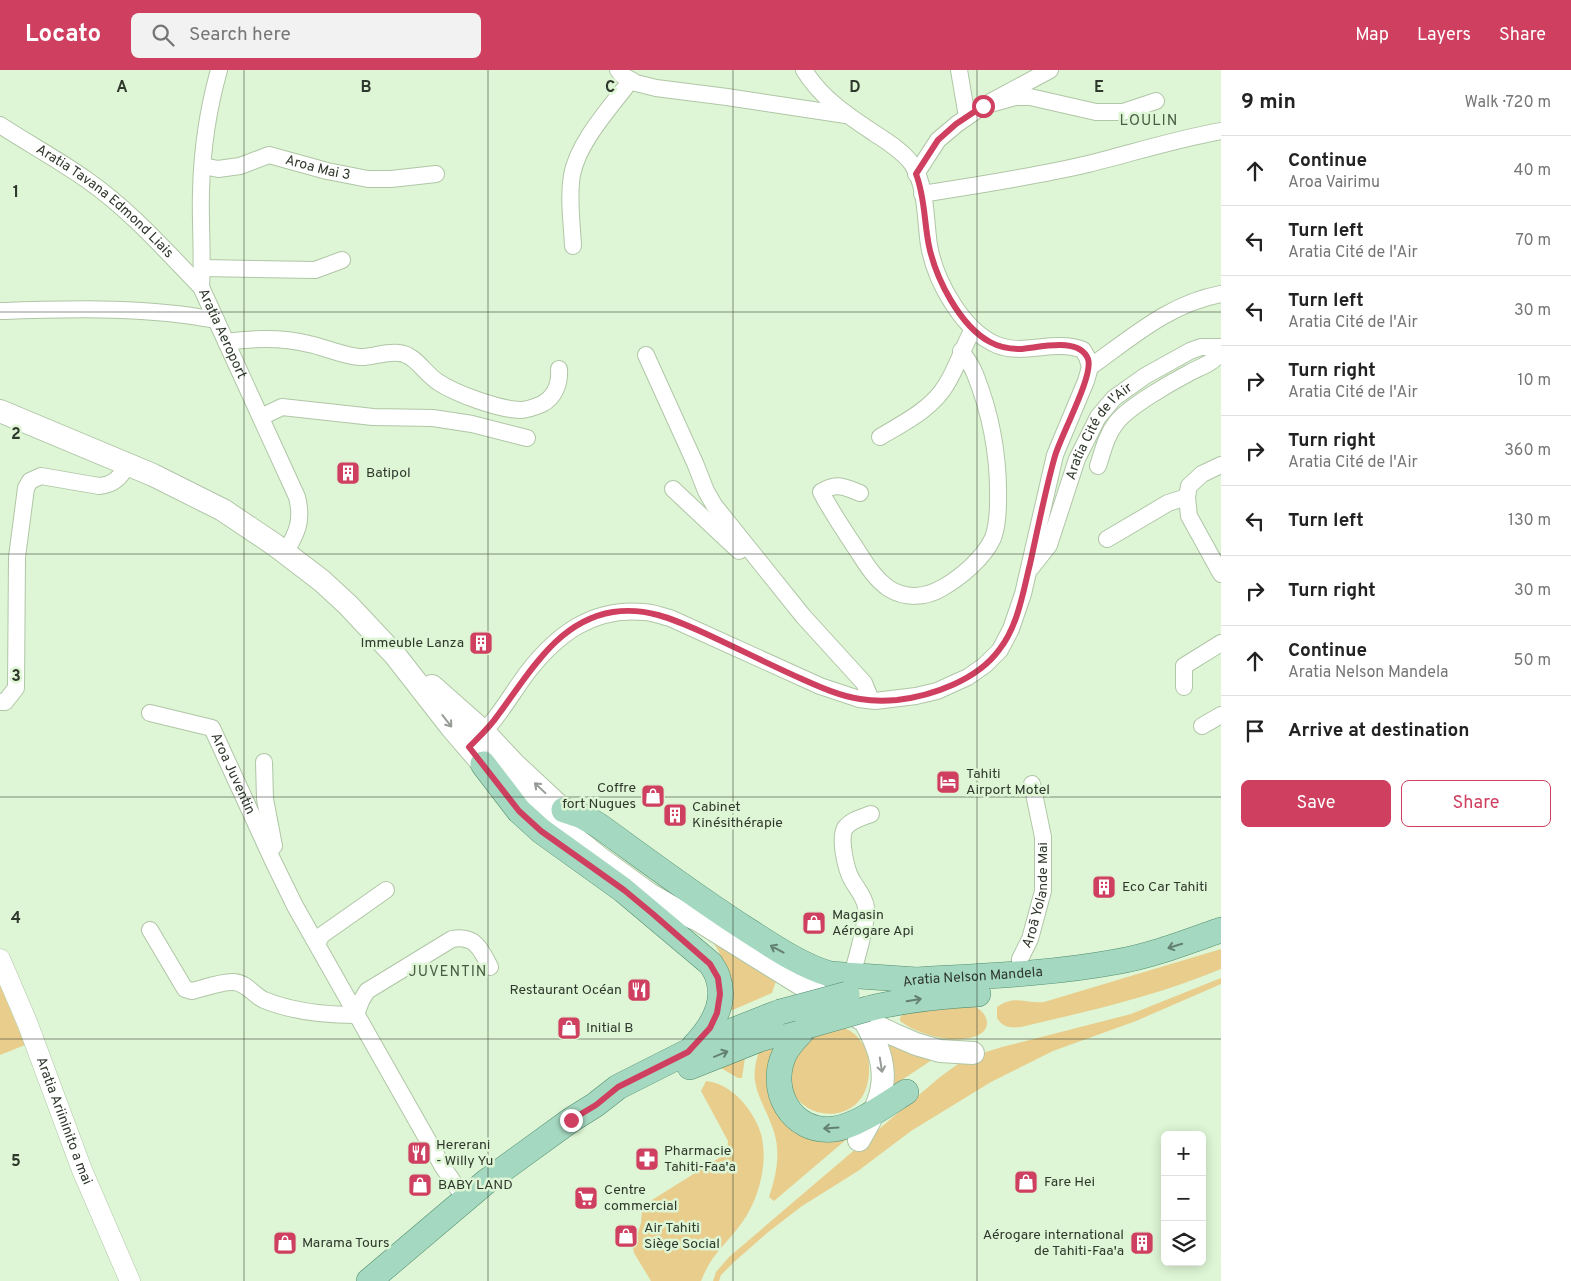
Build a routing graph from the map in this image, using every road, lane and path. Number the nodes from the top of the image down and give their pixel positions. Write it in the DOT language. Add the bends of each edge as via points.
graph roads {
  1 [pos="219,70"];
  2 [pos="804,70"];
  3 [pos="959,70"];
  4 [pos="1050,70"];
  5 [pos="624,75"];
  6 [pos="1156,101"];
  7 [pos="983,106"];
  8 [pos="846,115"];
  9 [pos="967,117"];
  10 [pos="0,125"];
  11 [pos="1221,132"];
  12 [pos="203,166"];
  13 [pos="436,174"];
  14 [pos="916,174"];
  15 [pos="922,194"];
  16 [pos="573,246"];
  17 [pos="342,260"];
  18 [pos="202,268"];
  19 [pos="201,287"];
  20 [pos="1221,294"];
  21 [pos="0,311"];
  22 [pos="216,320"];
  23 [pos="973,329"];
  24 [pos="226,342"];
  25 [pos="1221,347"];
  26 [pos="961,352"];
  27 [pos="1221,352"];
  28 [pos="646,355"];
  29 [pos="1090,367"];
  30 [pos="559,368"];
  31 [pos="0,411"];
  32 [pos="261,417"];
  33 [pos="880,437"];
  34 [pos="527,438"];
  35 [pos="128,465"];
  36 [pos="1221,465"];
  37 [pos="1098,466"];
  38 [pos="674,489"];
  39 [pos="860,493"];
  40 [pos="1187,497"];
  41 [pos="1107,539"];
  42 [pos="285,553"];
  43 [pos="1028,571"];
  44 [pos="1221,574"];
  45 [pos="786,594"];
  46 [pos="1221,643"];
  47 [pos="1184,687"];
  48 [pos="871,700"];
  49 [pos="0,702"];
  50 [pos="150,713"];
  51 [pos="1221,715"];
  52 [pos="1202,726"];
  53 [pos="479,748"];
  54 [pos="264,762"];
  55 [pos="1032,784"];
  56 [pos="564,810"];
  57 [pos="872,814"];
  58 [pos="280,876"];
  59 [pos="386,890"];
  60 [pos="698,920"];
  61 [pos="150,930"];
  62 [pos="1221,930"];
  63 [pos="317,943"];
  64 [pos="1221,948"];
  65 [pos="0,959"];
  66 [pos="490,967"];
  67 [pos="1020,974"];
  68 [pos="849,984"];
  69 [pos="866,1015"];
  70 [pos="356,1016"];
  71 [pos="807,1026"];
  72 [pos="688,1052"];
  73 [pos="974,1053"];
  74 [pos="906,1092"];
  75 [pos="596,1105"];
  76 [pos="876,1111"];
  77 [pos="859,1140"];
  78 [pos="465,1199"];
  79 [pos="130,1281"];
  80 [pos="369,1281"];
  1 -- 12 [label="street, Aratia Aeroport" via="212,95"];
  2 -- 8 [label="street"];
  3 -- 9 [label="street"];
  4 -- 7 [label="street"];
  5 -- 8 [label="street" via="656,88"];
  5 -- 16 [label="street" via="576,159 570,202"];
  6 -- 7 [label="street" via="1123,112 1096,112 1030,97 1014,97"];
  7 -- 9 [label="street"];
  8 -- 14 [label="street" via="900,152 912,164"];
  9 -- 14 [label="street" via="938,140"];
  10 -- 19 [label="street, Aratia Tavana Edmond Liais" via="108,196 157,240"];
  11 -- 15 [label="street" via="1191,136 1000,182"];
  12 -- 13 [label="street, Aroa Mai 3" via="218,169 240,166 269,155 368,180"];
  12 -- 18 [label="street, Aratia Aeroport"];
  14 -- 15 [label="street"];
  15 -- 23 [label="street" via="929,248 937,272 958,310"];
  17 -- 18 [label="street" via="315,270"];
  18 -- 19 [label="street, Aratia Aeroport"];
  19 -- 22 [label="street, Aratia Aeroport"];
  20 -- 29 [label="street" via="1198,300 1156,319"];
  21 -- 22 [label="street" via="121,310"];
  22 -- 24 [label="street, Aratia Aeroport"];
  23 -- 26 [label="street"];
  23 -- 29 [label="street" via="1000,346 1018,349 1074,347 1083,350"];
  24 -- 30 [label="street" via="278,339 360,357 399,352 412,358 438,382 452,389 488,403 522,410 547,401 560,379"];
  24 -- 32 [label="street, Aratia Aeroport"];
  25 -- 43 [label="street, Aratia Cité de l'Air" via="1201,347 1190,352 1144,376 1114,398 1098,417 1077,459 1049,545"];
  26 -- 33 [label="street" via="946,386 932,402"];
  26 -- 39 [label="street" via="975,374 995,445 998,514 993,538 982,554 969,569 935,592 922,596 899,594 870,571 821,492 837,485"];
  27 -- 37 [label="street" via="1214,361 1165,387 1116,422"];
  28 -- 45 [label="street" via="706,491"];
  29 -- 43 [label="street, Aratia Cité de l'Air" via="1055,455"];
  31 -- 35 [label="main road"];
  32 -- 34 [label="street" via="282,407 373,417 433,418"];
  32 -- 42 [label="street, Aratia Aeroport" via="300,509 296,536"];
  35 -- 42 [label="main road" via="223,510"];
  35 -- 49 [label="street" via="108,486 41,476 30,481 26,488 17,557 16,688 5,702"];
  36 -- 40 [label="street" via="1202,474 1189,486"];
  38 -- 45 [label="street"];
  40 -- 41 [label="street" via="1168,503"];
  40 -- 44 [label="street" via="1189,516"];
  42 -- 53 [label="main road" via="348,605 395,655 452,728"];
  43 -- 48 [label="street, Aratia Cité de l'Air" via="1011,629 1000,650 985,664 937,691 897,700"];
  45 -- 48 [label="street" via="864,683"];
  46 -- 47 [label="street" via="1184,666"];
  48 -- 53 [label="street, Aratia Cité de l'Air" via="820,686 670,618 646,612 612,612 590,618 543,653"];
  50 -- 58 [label="street, Aroa Juventin" via="212,728"];
  51 -- 52 [label="street"];
  56 -- 53 [label="main road, one-way" via="514,764"];
  53 -- 60 [label="main road" via="617,871 649,894"];
  53 -- 72 [label="main road" via="519,811 541,831 624,890 710,964 718,978 717,1013 710,1028"];
  54 -- 58 [label="street, Aroa Juventin" via="265,799"];
  55 -- 67 [label="street, Aroā Yolande Mai" via="1043,838 1043,891 1030,939 1020,959"];
  56 -- 60 [label="main road"];
  68 -- 56 [label="main road, one-way" via="770,945 598,825"];
  57 -- 68 [label="street" via="852,821 845,828 843,837 851,880 863,896 866,908"];
  58 -- 63 [label="street, Aroa Juventin"];
  59 -- 63 [label="street" via="322,935"];
  60 -- 69 [label="main road" via="800,984"];
  61 -- 70 [label="street" via="185,990 240,983 262,999 292,1008"];
  62 -- 67 [label="main road, Aratia Nelson Mandela, one-way" via="1117,962"];
  63 -- 70 [label="street, Aroa Juventin"];
  69 -- 64 [label="main road, Aratia Nelson Mandela, one-way" via="899,1002 941,996 1101,982 1143,973"];
  65 -- 79 [label="street, Aratia Ariininito a mai" via="82,1170"];
  66 -- 70 [label="street" via="481,949 469,940 452,940 367,991"];
  67 -- 68 [label="main road, Aratia Nelson Mandela"];
  68 -- 72 [label="main road, Aratia Nelson Mandela, bridge" via="719,1036"];
  69 -- 71 [label="main road, Aratia Nelson Mandela, bridge"];
  69 -- 73 [label="main road" via="916,1044 940,1051"];
  69 -- 76 [label="main road, one-way" via="883,1068 883,1087"];
  70 -- 78 [label="street, Aroa Juventin" via="443,1167"];
  75 -- 71 [label="main road, Aratia Nelson Mandela, one-way" via="626,1098 670,1075 760,1039"];
  76 -- 71 [label="main road, one-way" via="847,1126 828,1129 808,1125 790,1113 780,1096 779,1073 784,1054"];
  72 -- 75 [label="main road, Aratia Nelson Mandela" via="618,1087"];
  74 -- 76 [label="main road"];
  75 -- 78 [label="main road, Aratia Nelson Mandela"];
  76 -- 77 [label="main road"];
  78 -- 80 [label="main road, Aratia Nelson Mandela"];
}
